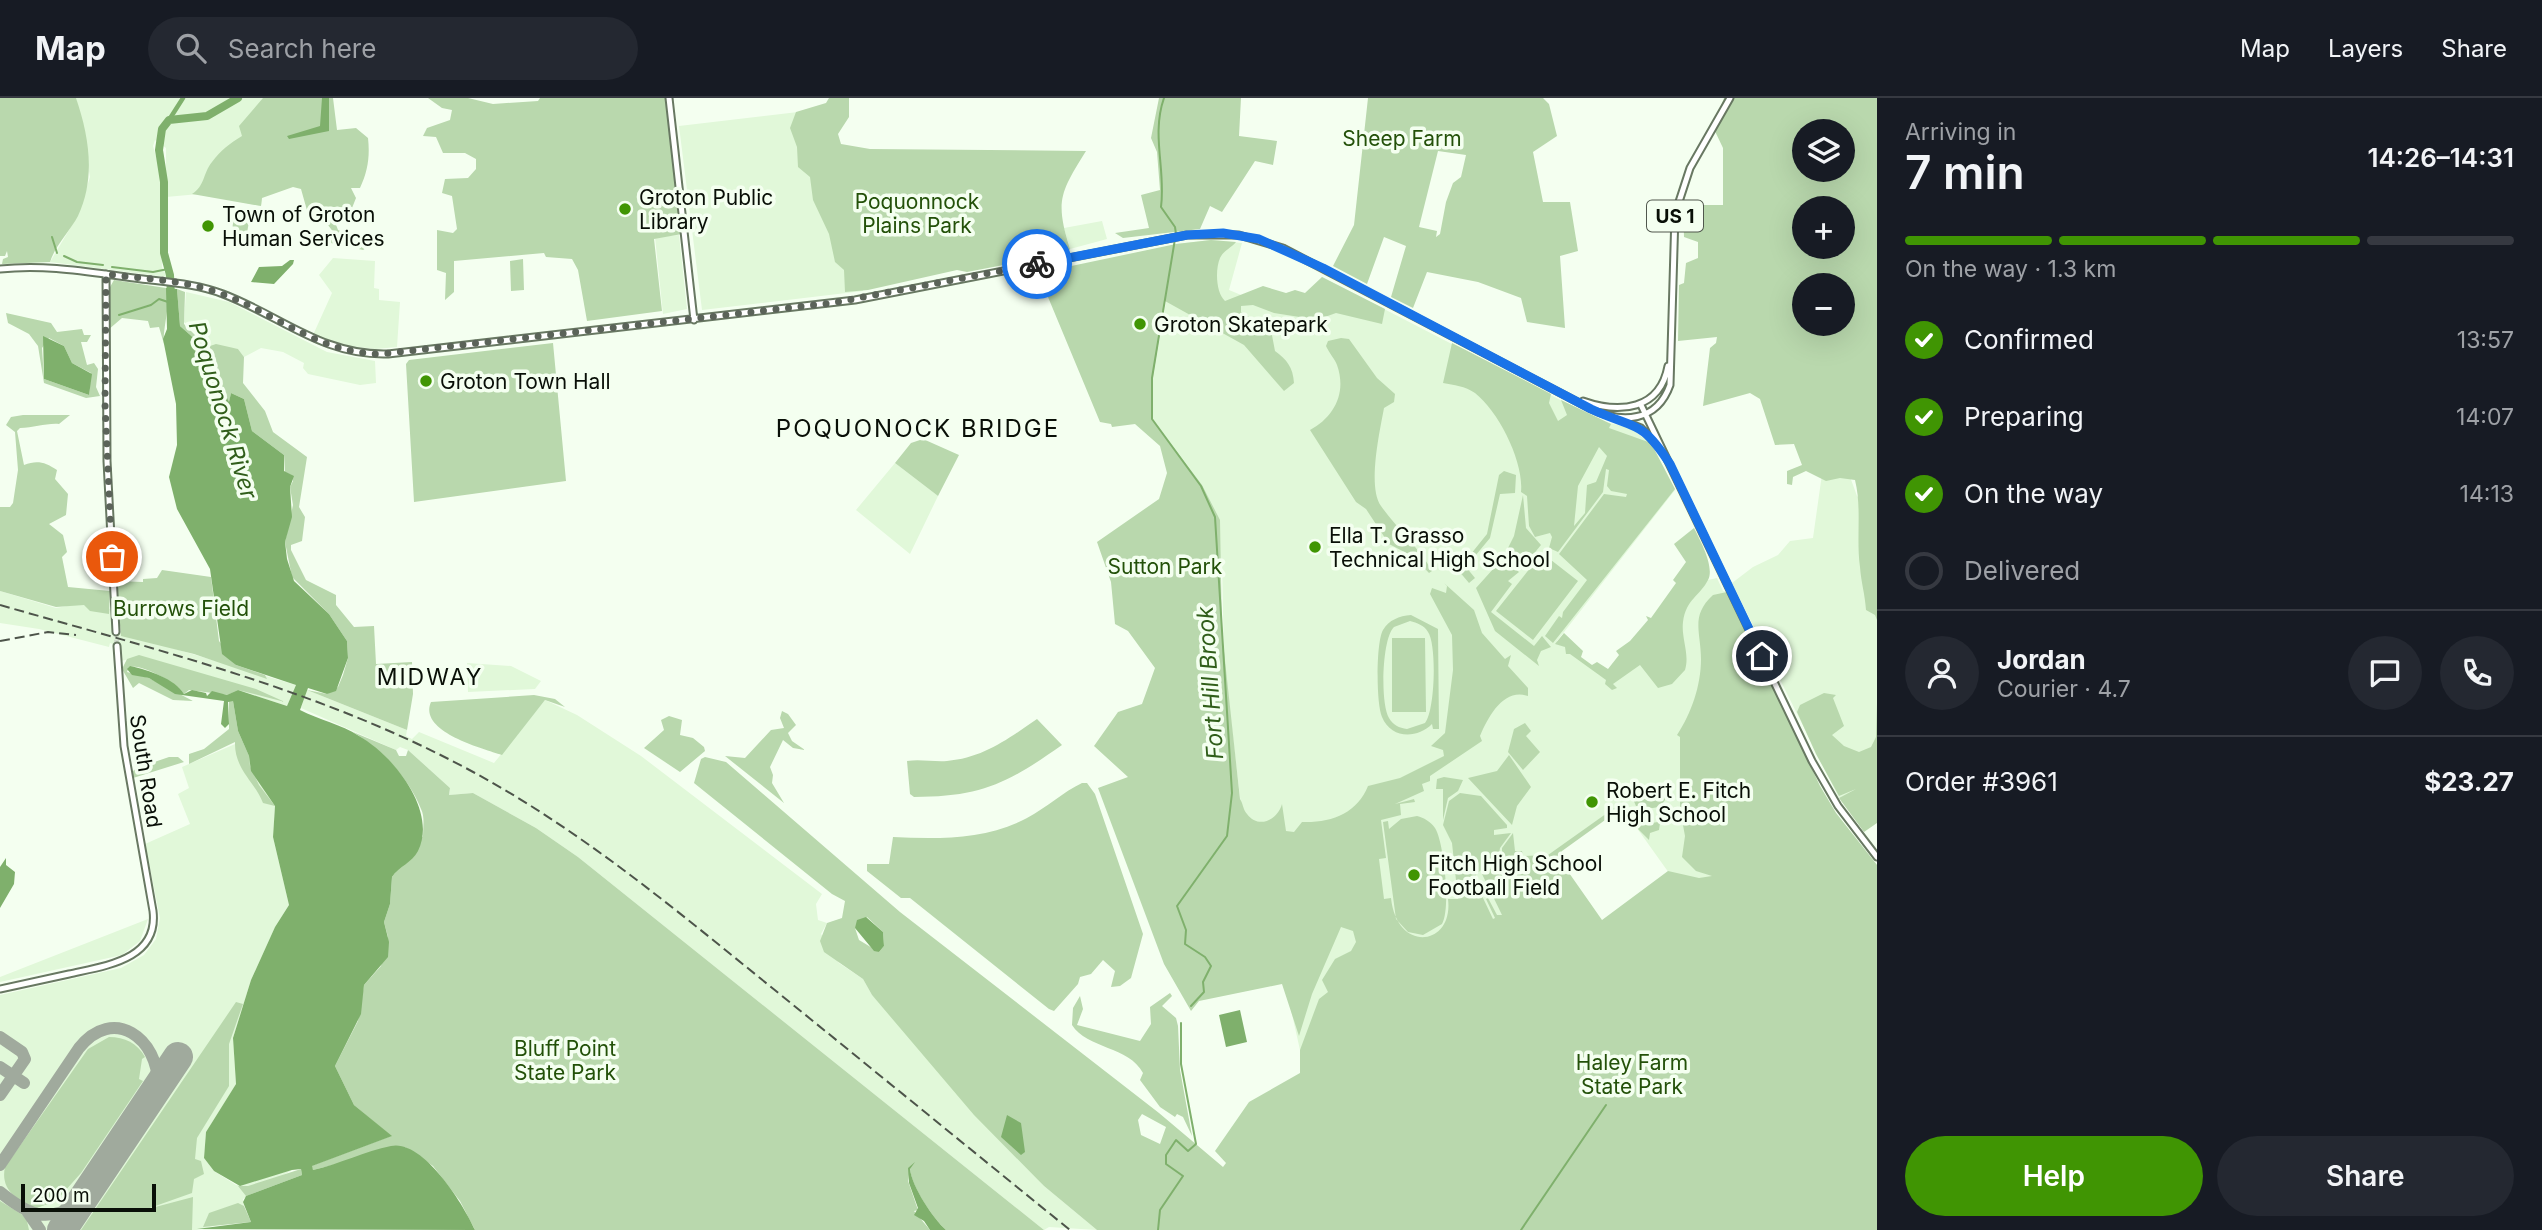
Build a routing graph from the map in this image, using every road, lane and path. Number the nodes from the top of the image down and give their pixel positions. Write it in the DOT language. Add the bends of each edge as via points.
graph roads {
  1 [pos="669,98"];
  2 [pos="1730,98"];
  3 [pos="0,269"];
  4 [pos="106,274"];
  5 [pos="694,320"];
  6 [pos="1671,348"];
  7 [pos="1574,398"];
  8 [pos="1641,405"];
  9 [pos="1646,414"];
  10 [pos="1614,418"];
  11 [pos="1670,464"];
  12 [pos="116,632"];
  13 [pos="117,646"];
  14 [pos="1877,857"];
  15 [pos="0,989"];
  1 -- 5 [label="main road"];
  2 -- 6 [label="main road, US 1" via="1690,168 1679,200 1674,226"];
  3 -- 4 [label="main road" via="49,267"];
  4 -- 5 [label="main road" via="223,294 327,346 370,354"];
  4 -- 12 [label="main road" via="105,404"];
  5 -- 7 [label="main road" via="855,300 1179,236 1232,234 1277,245"];
  6 -- 8 [label="main road, US 1" via="1662,384"];
  6 -- 9 [label="main road, US 1" via="1668,390"];
  7 -- 8 [label="main road" via="1611,408"];
  7 -- 10 [label="main road"];
  8 -- 9 [label="main road"];
  9 -- 10 [label="main road"];
  9 -- 11 [label="main road"];
  10 -- 11 [label="main road" via="1644,430"];
  11 -- 14 [label="main road" via="1812,761 1838,806"];
  13 -- 15 [label="main road, South Road" via="122,734 151,900 151,933 129,958"];
}
